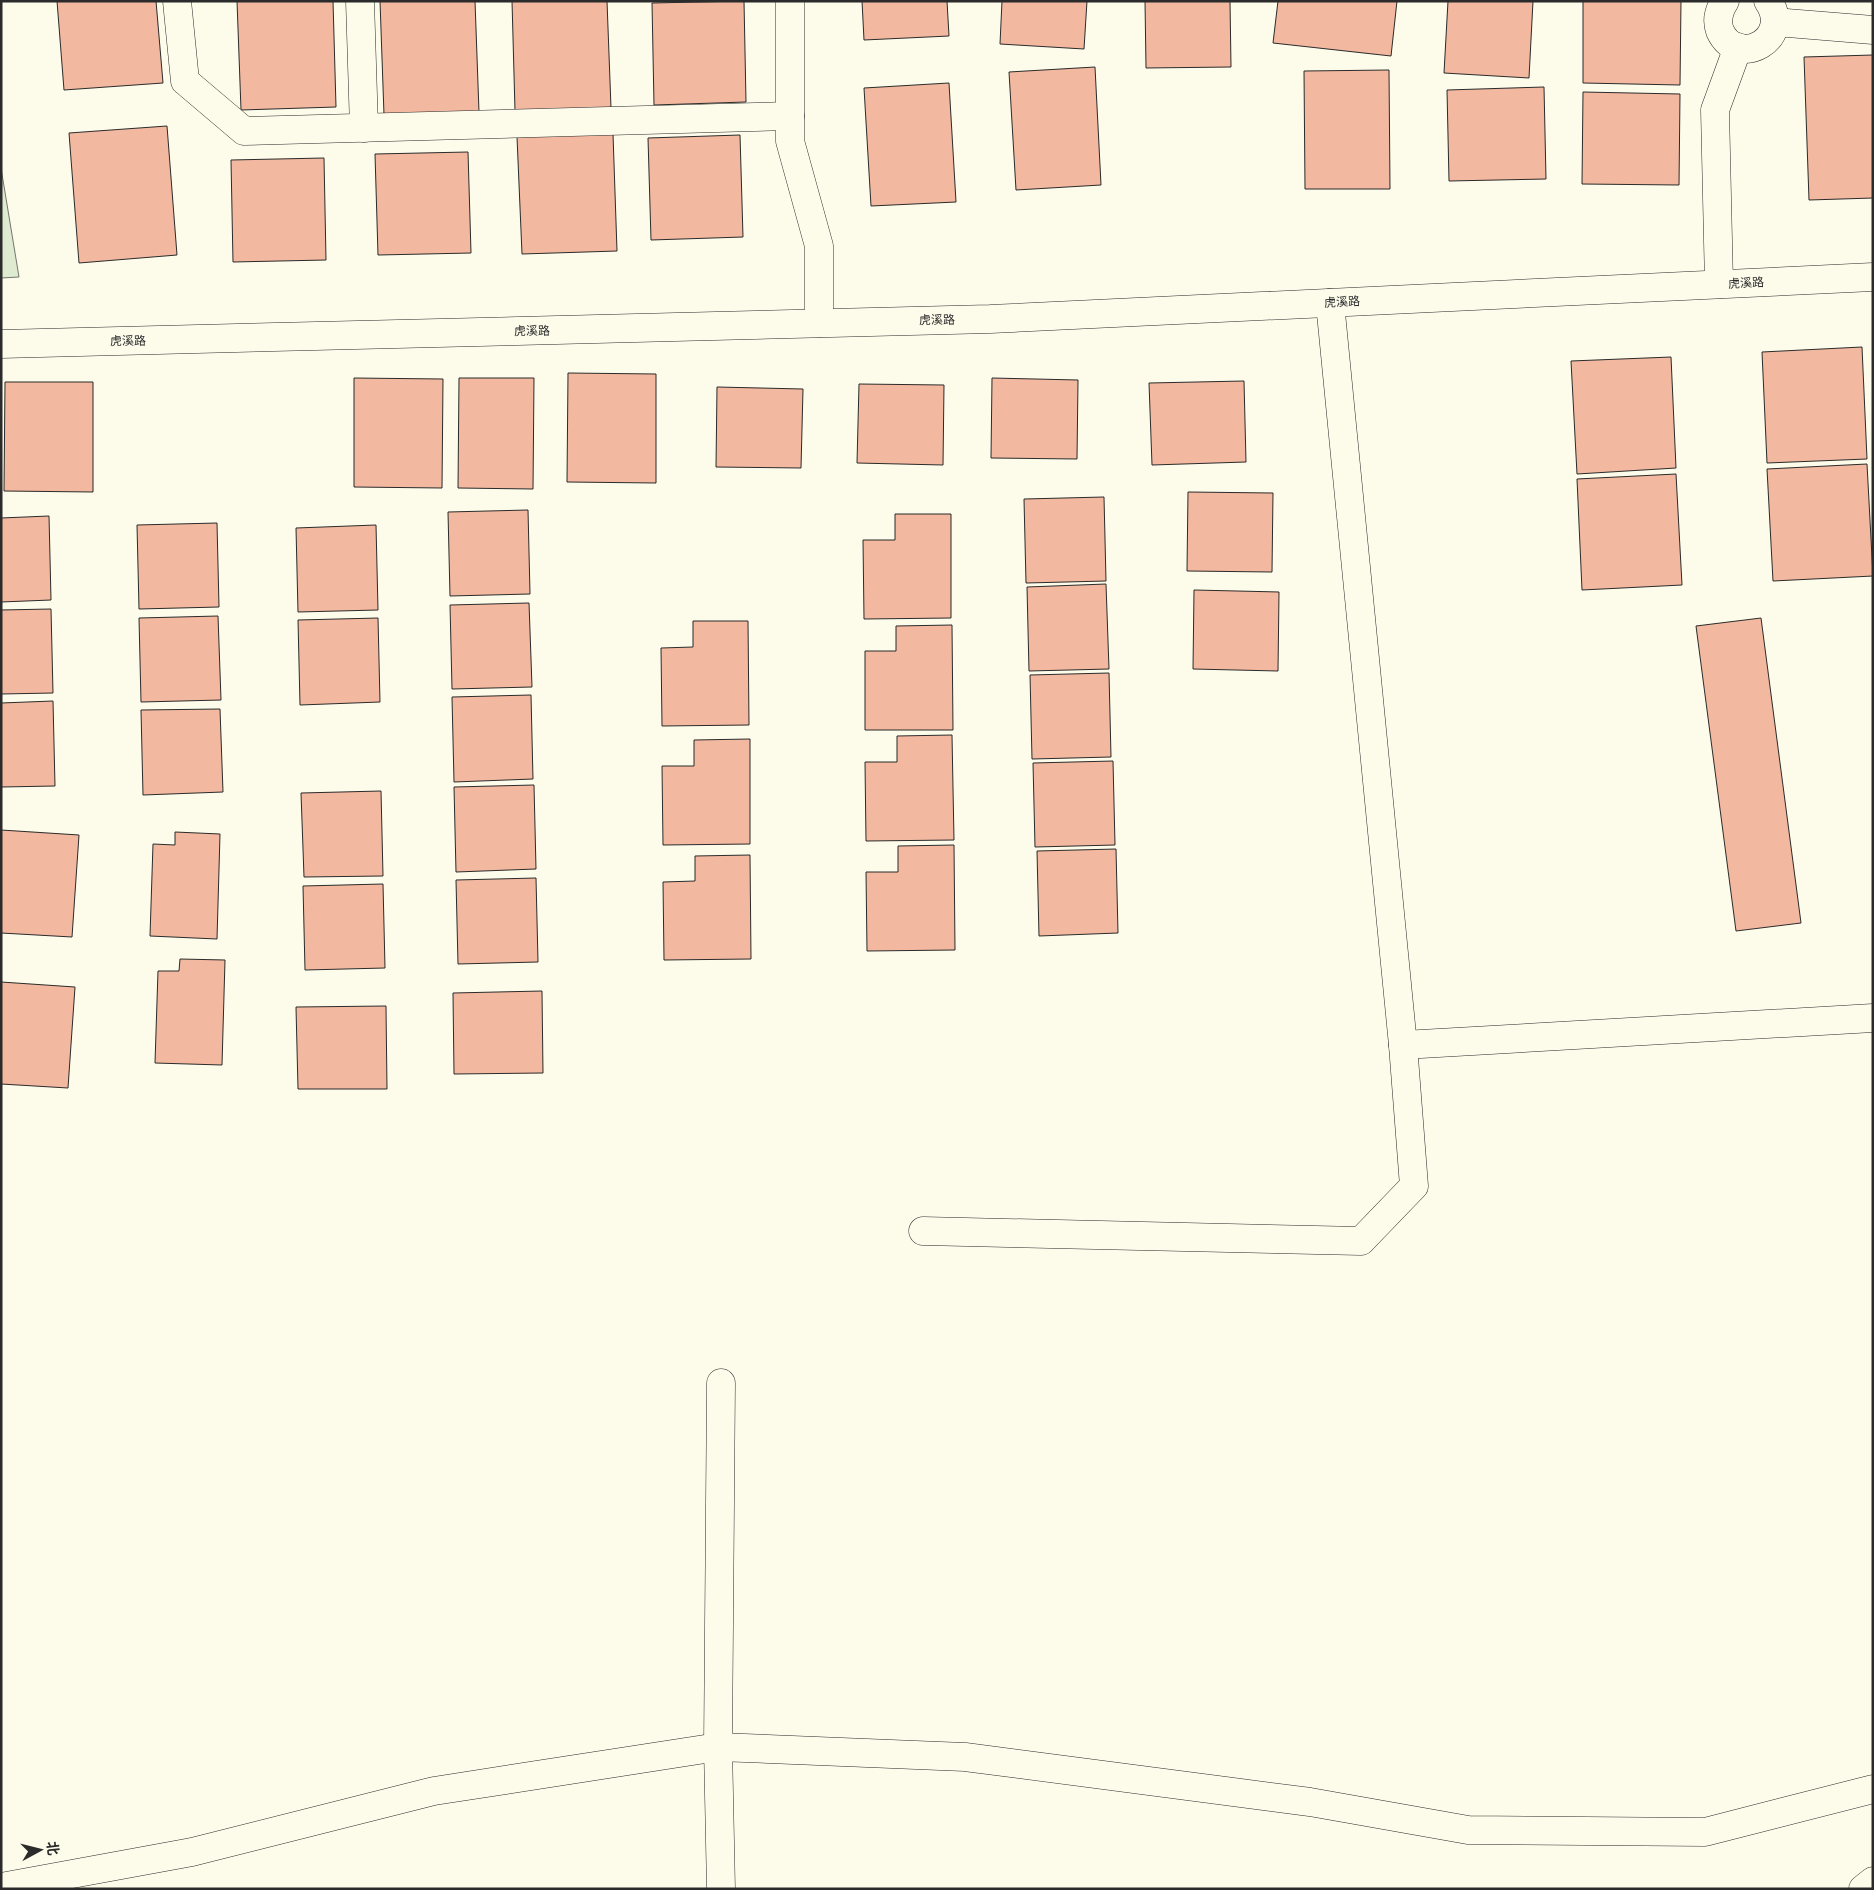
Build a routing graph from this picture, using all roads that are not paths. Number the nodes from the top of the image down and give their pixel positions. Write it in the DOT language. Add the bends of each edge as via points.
graph roads {
  1 [pos="177,1"];
  2 [pos="360,1"];
  3 [pos="790,1"];
  4 [pos="1725,1"];
  5 [pos="1771,12"];
  6 [pos="1873,30"];
  7 [pos="1738,47"];
  8 [pos="790,116"];
  9 [pos="364,128"];
  10 [pos="1873,276"];
  11 [pos="1719,284"];
  12 [pos="1330,303"];
  13 [pos="819,323"];
  14 [pos="1,344"];
  15 [pos="1873,1018"];
  16 [pos="1404,1045"];
  17 [pos="923,1231"];
  18 [pos="721,1383"];
  19 [pos="718,1747"];
  20 [pos="1873,1789"];
  21 [pos="1873,1881"];
  22 [pos="1,1887"];
  23 [pos="721,1889"];
  24 [pos="1862,1889"];
  1 -- 9 [label="street" via="185,81 244,131"];
  2 -- 9 [label="street"];
  3 -- 8 [label="street"];
  4 -- 7 [label="street" via="1720,9 1719,28 1723,37"];
  5 -- 6 [label="street"];
  5 -- 7 [label="street" via="1771,35 1765,42 1748,49"];
  7 -- 11 [label="street" via="1715,110"];
  8 -- 9 [label="street"];
  8 -- 13 [label="street" via="790,141 819,246"];
  10 -- 11 [label="street, 虎溪路"];
  11 -- 12 [label="street, 虎溪路"];
  12 -- 13 [label="street, 虎溪路" via="990,319"];
  12 -- 16 [label="street"];
  13 -- 14 [label="street, 虎溪路"];
  15 -- 16 [label="street"];
  16 -- 17 [label="street" via="1414,1186 1361,1241"];
  18 -- 19 [label="street"];
  19 -- 20 [label="street" via="965,1757 1310,1802 1468,1830 1705,1832"];
  19 -- 22 [label="street" via="434,1791 192,1852"];
  19 -- 23 [label="street"];
  21 -- 24 [label="street"];
}
